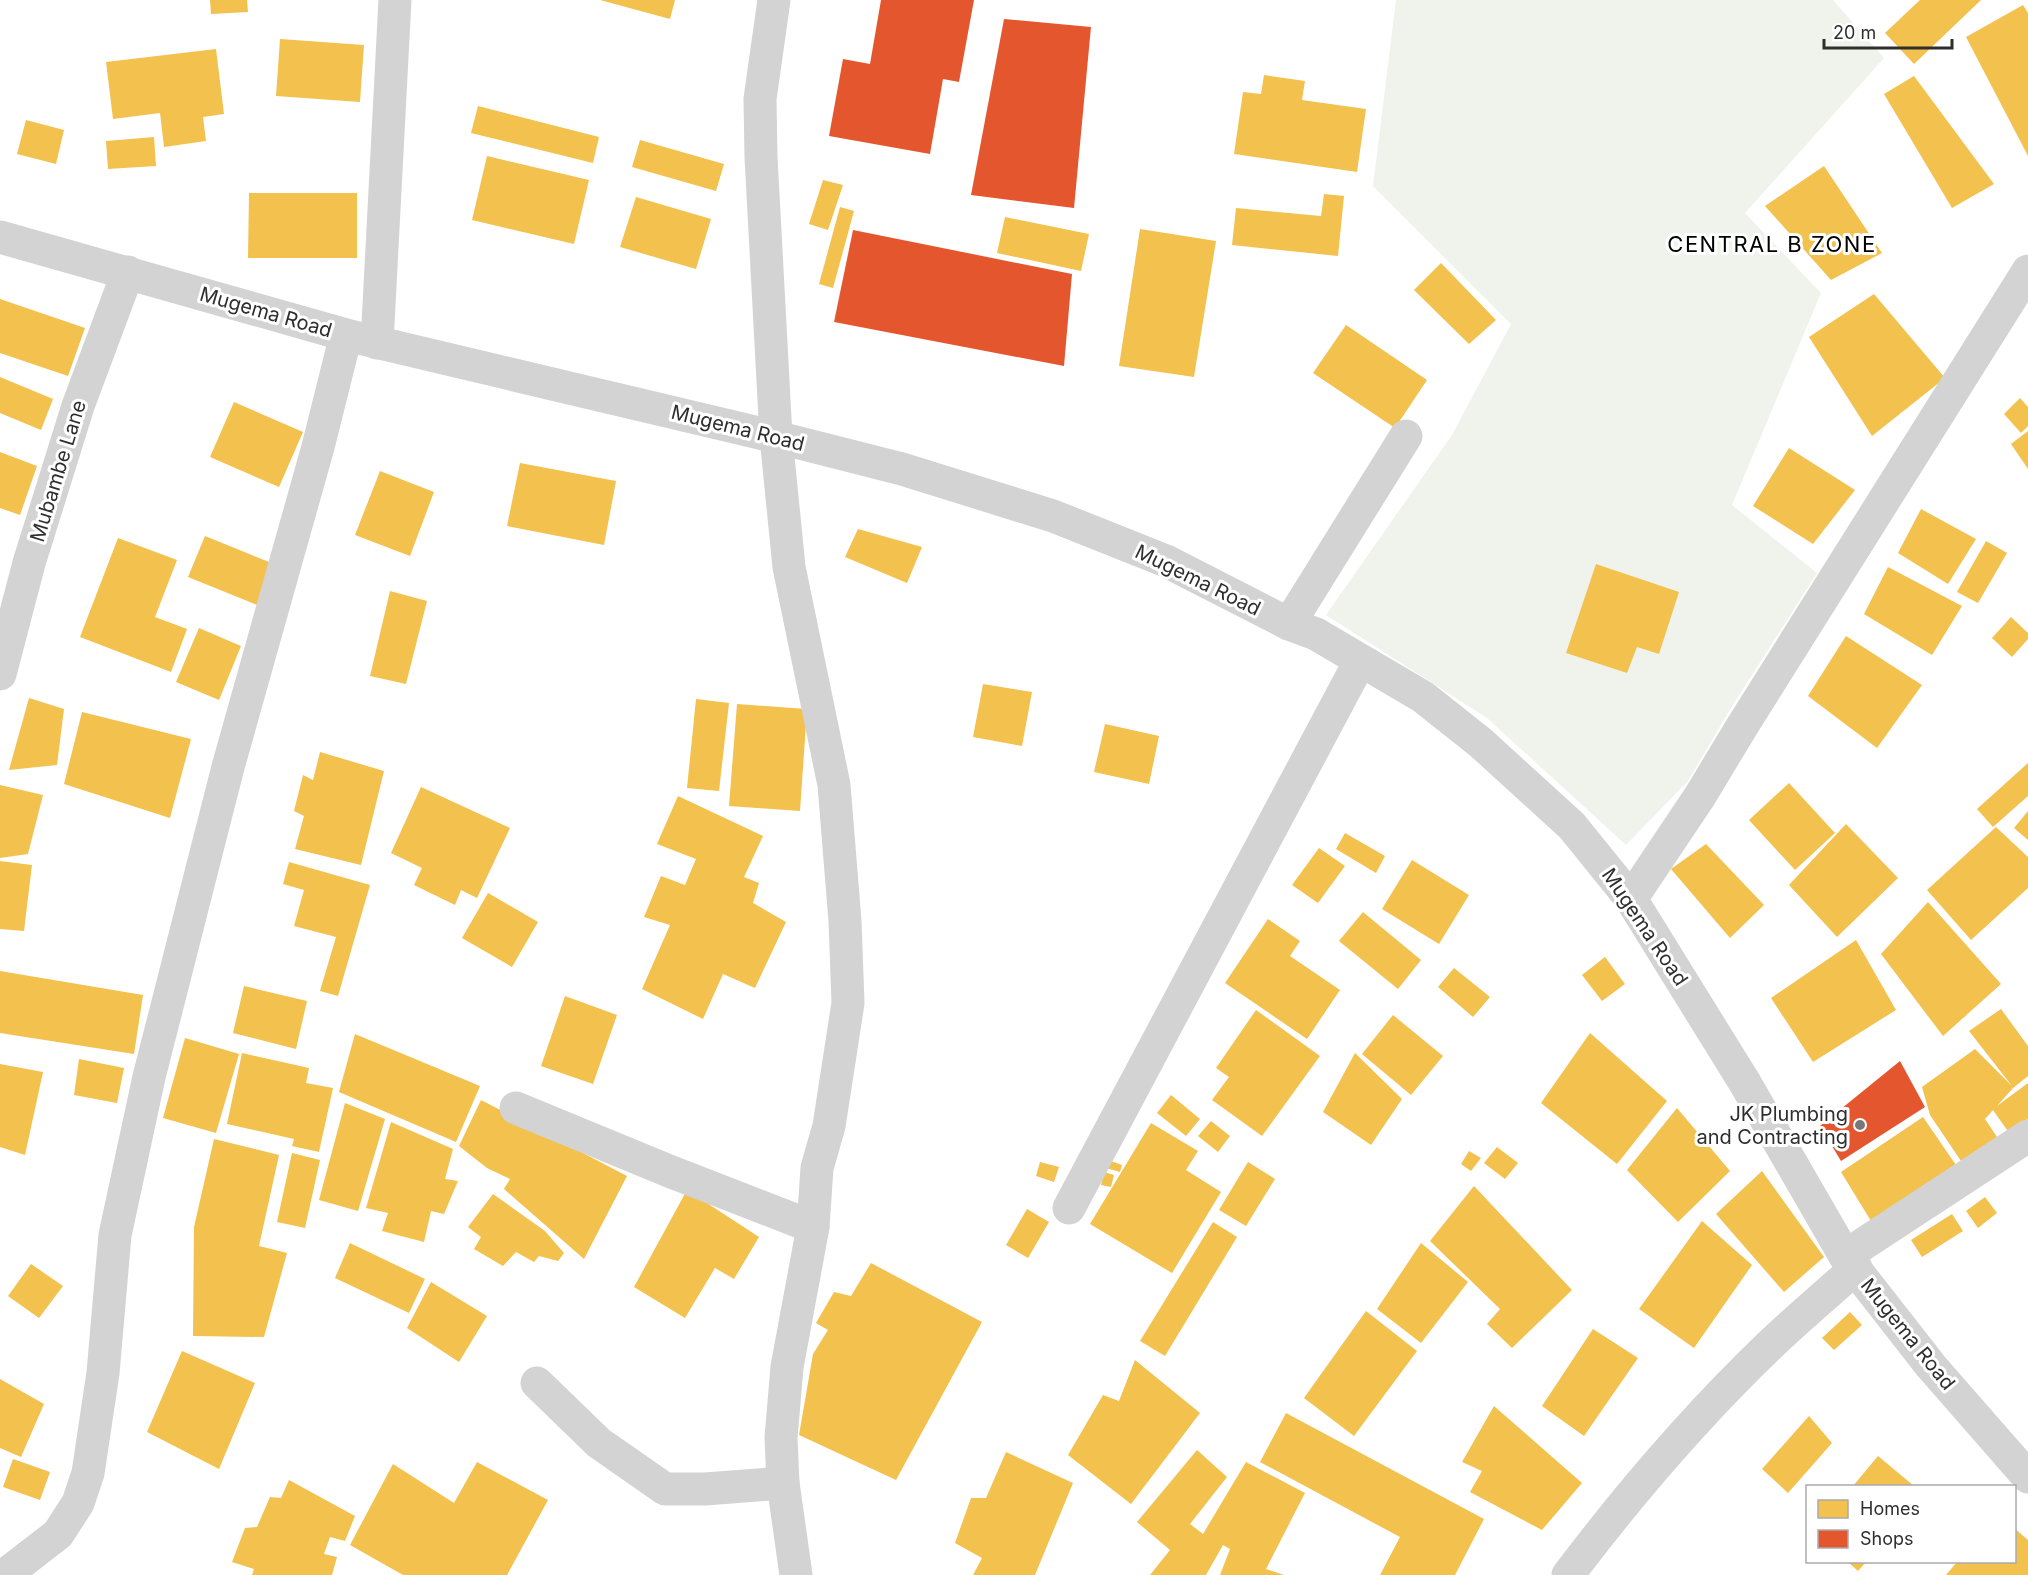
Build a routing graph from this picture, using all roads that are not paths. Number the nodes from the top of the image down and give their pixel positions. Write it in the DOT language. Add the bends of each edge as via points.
graph roads {
  1 [pos="395,0"];
  2 [pos="774,0"];
  3 [pos="0,237"];
  4 [pos="2028,271"];
  5 [pos="128,272"];
  6 [pos="346,335"];
  7 [pos="377,343"];
  8 [pos="1406,436"];
  9 [pos="776,437"];
  10 [pos="1289,624"];
  11 [pos="1360,661"];
  12 [pos="0,674"];
  13 [pos="1631,899"];
  14 [pos="516,1108"];
  15 [pos="2028,1136"];
  16 [pos="1069,1208"];
  17 [pos="813,1227"];
  18 [pos="1850,1262"];
  19 [pos="537,1383"];
  20 [pos="2028,1477"];
  21 [pos="783,1484"];
  22 [pos="5,1575"];
  23 [pos="796,1575"];
  24 [pos="1568,1575"];
  1 -- 7 [label="street"];
  2 -- 9 [label="street" via="760,110"];
  3 -- 5 [label="street, Mugema Road"];
  4 -- 13 [label="street" via="1700,796"];
  5 -- 6 [label="street, Mugema Road"];
  5 -- 12 [label="street, Mubambe Lane" via="78,406 29,563"];
  6 -- 7 [label="street, Mugema Road"];
  6 -- 22 [label="street" via="228,767 149,1077 115,1235 103,1373 88,1473 78,1503 58,1534"];
  7 -- 9 [label="street, Mugema Road"];
  8 -- 10 [label="street"];
  9 -- 10 [label="street, Mugema Road" via="902,469 1053,516 1166,561"];
  9 -- 17 [label="street" via="789,567 834,785 845,921 848,1003 833,1104 817,1168"];
  10 -- 11 [label="street, Mugema Road" via="1316,634"];
  11 -- 13 [label="street, Mugema Road" via="1423,697 1481,743 1572,826"];
  11 -- 16 [label="street"];
  13 -- 18 [label="street, Mugema Road"];
  14 -- 17 [label="street"];
  15 -- 18 [label="street"];
  17 -- 21 [label="street" via="787,1367 781,1438"];
  18 -- 20 [label="street, Mugema Road" via="1931,1366"];
  18 -- 24 [label="street" via="1678,1440"];
  19 -- 21 [label="street" via="599,1443 665,1489"];
  21 -- 23 [label="street"];
}
